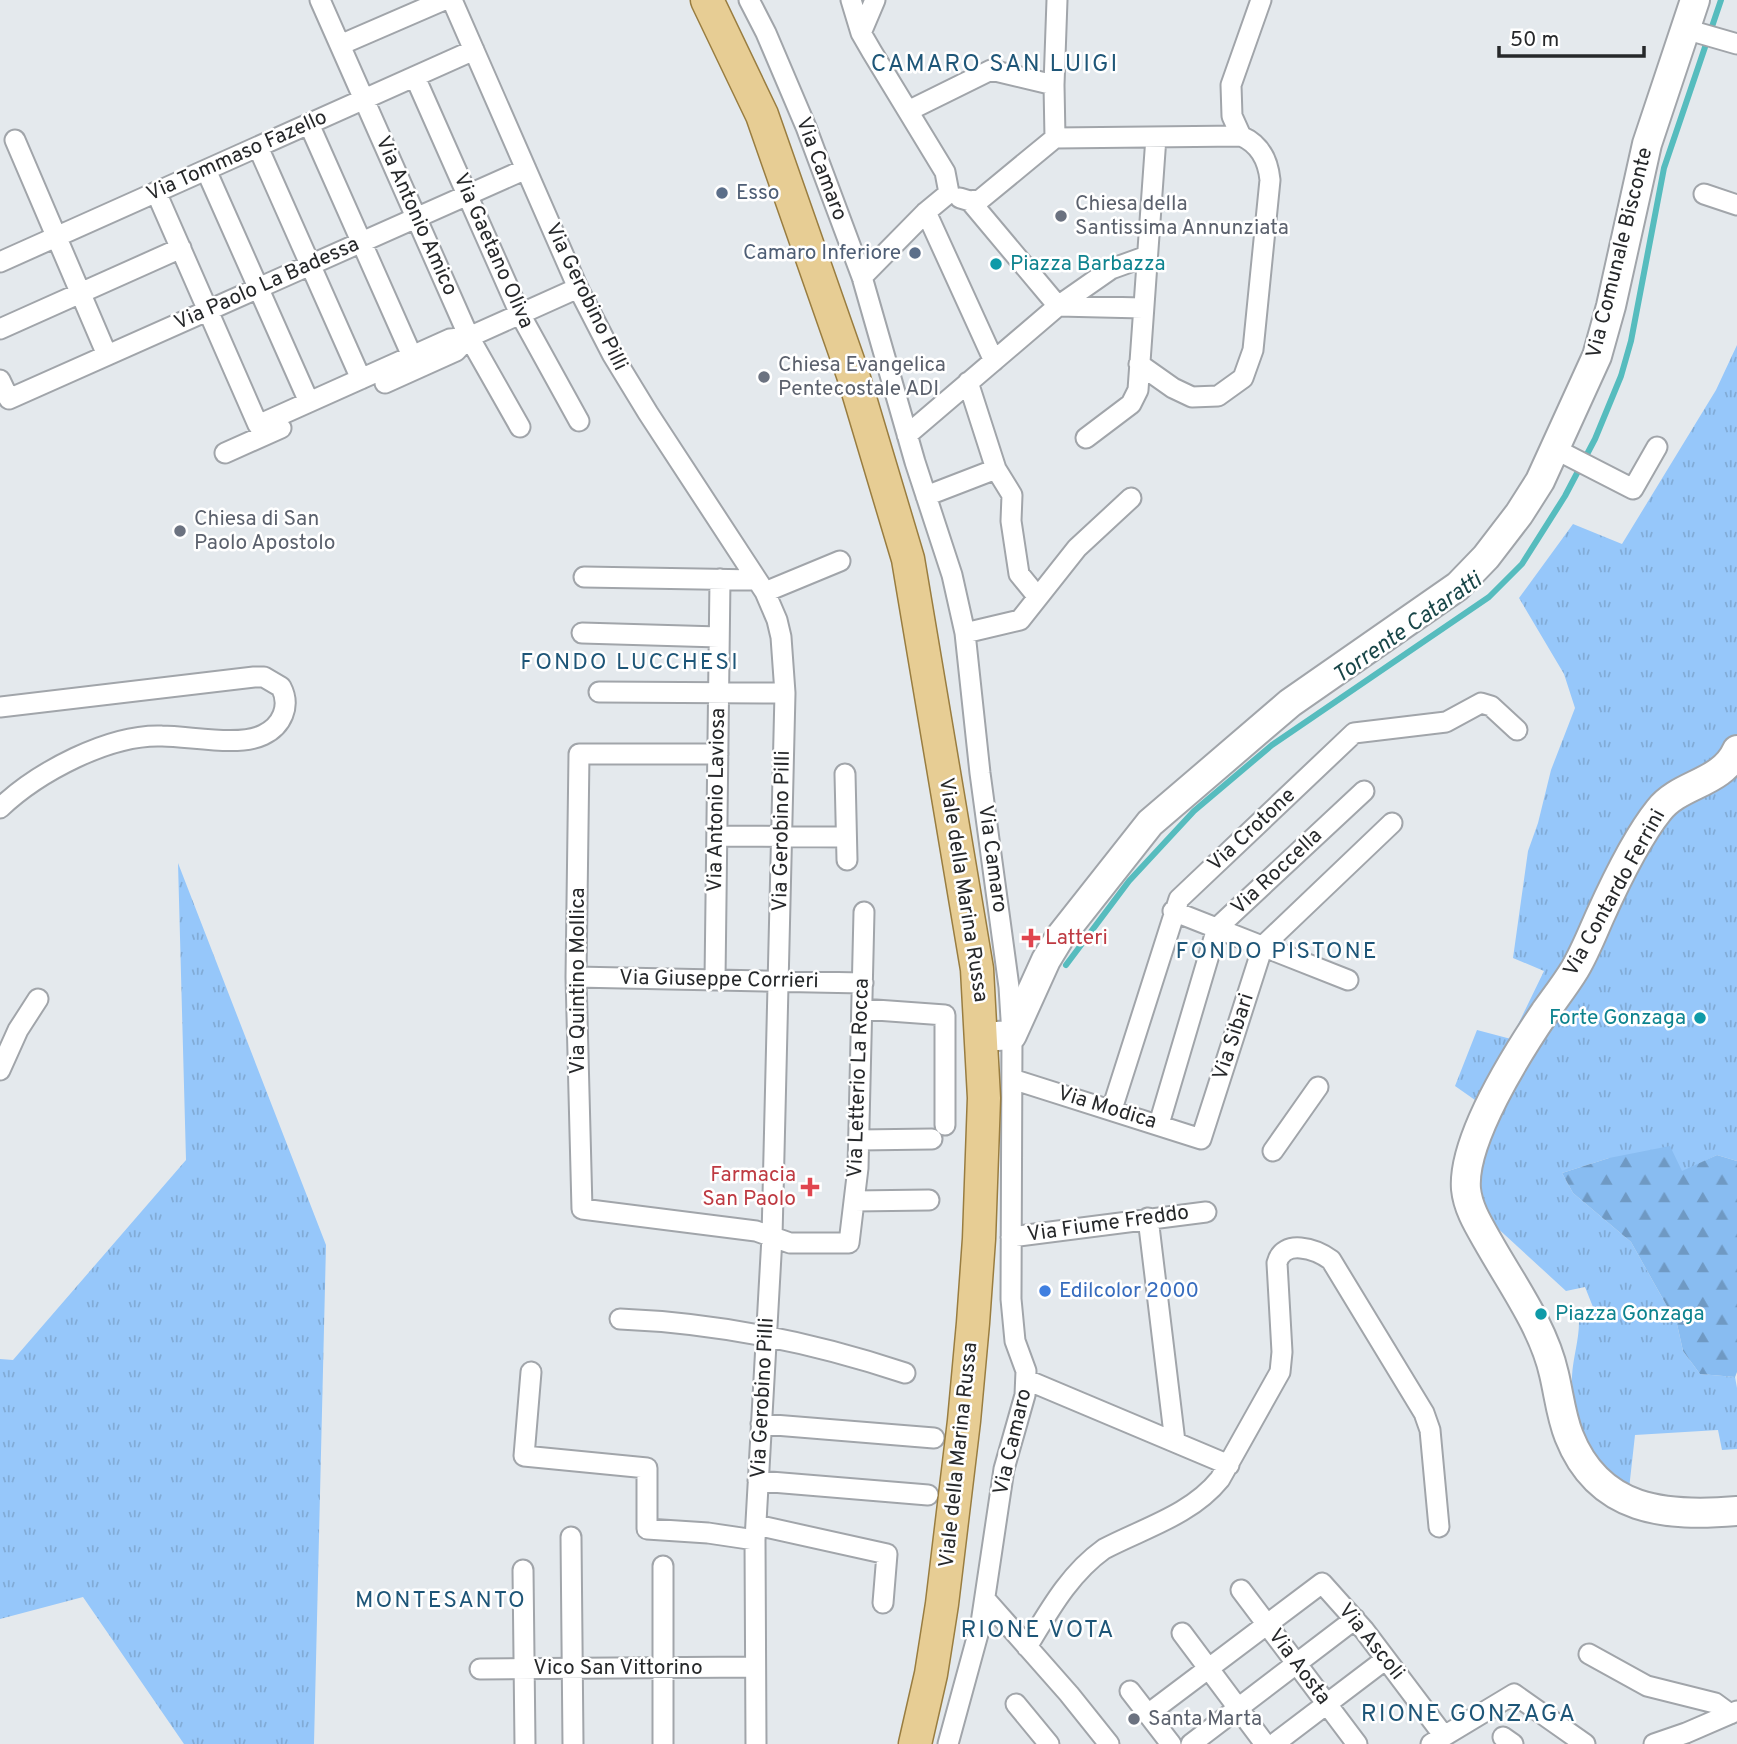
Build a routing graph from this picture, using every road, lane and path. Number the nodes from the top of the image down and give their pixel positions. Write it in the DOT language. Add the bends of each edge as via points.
graph roads {
  1 [pos="320,0"];
  2 [pos="444,0"];
  3 [pos="452,0"];
  4 [pos="690,0"];
  5 [pos="707,0"];
  6 [pos="748,0"];
  7 [pos="851,0"];
  8 [pos="875,0"];
  9 [pos="1057,0"];
  10 [pos="1261,0"];
  11 [pos="1695,0"];
  12 [pos="1692,31"];
  13 [pos="862,33"];
  14 [pos="1729,42"];
  15 [pos="340,45"];
  16 [pos="474,50"];
  17 [pos="737,64"];
  18 [pos="415,77"];
  19 [pos="1054,85"];
  20 [pos="364,100"];
  21 [pos="908,111"];
  22 [pos="309,124"];
  23 [pos="1156,136"];
  24 [pos="1241,136"];
  25 [pos="1055,138"];
  26 [pos="15,140"];
  27 [pos="258,147"];
  28 [pos="526,169"];
  29 [pos="206,170"];
  30 [pos="156,192"];
  31 [pos="949,193"];
  32 [pos="1704,194"];
  33 [pos="468,195"];
  34 [pos="970,201"];
  35 [pos="1737,205"];
  36 [pos="926,212"];
  37 [pos="416,217"];
  38 [pos="56,237"];
  39 [pos="361,242"];
  40 [pos="181,248"];
  41 [pos="1147,256"];
  42 [pos="0,262"];
  43 [pos="310,265"];
  44 [pos="862,277"];
  45 [pos="258,288"];
  46 [pos="578,288"];
  47 [pos="80,293"];
  48 [pos="1058,306"];
  49 [pos="1143,307"];
  50 [pos="208,310"];
  51 [pos="520,314"];
  52 [pos="0,329"];
  53 [pos="469,337"];
  54 [pos="107,355"];
  55 [pos="412,356"];
  56 [pos="994,361"];
  57 [pos="1139,364"];
  58 [pos="361,379"];
  59 [pos="0,380"];
  60 [pos="968,382"];
  61 [pos="309,402"];
  62 [pos="579,421"];
  63 [pos="520,427"];
  64 [pos="907,435"];
  65 [pos="1086,438"];
  66 [pos="1657,447"];
  67 [pos="225,453"];
  68 [pos="1562,453"];
  69 [pos="996,469"];
  70 [pos="926,496"];
  71 [pos="1131,498"];
  72 [pos="841,561"];
  73 [pos="584,577"];
  74 [pos="720,579"];
  75 [pos="761,586"];
  76 [pos="1037,596"];
  77 [pos="582,633"];
  78 [pos="965,633"];
  79 [pos="719,638"];
  80 [pos="599,692"];
  81 [pos="719,693"];
  82 [pos="785,693"];
  83 [pos="0,707"];
  84 [pos="1517,730"];
  85 [pos="1737,750"];
  86 [pos="718,754"];
  87 [pos="845,774"];
  88 [pos="1364,791"];
  89 [pos="0,808"];
  90 [pos="1392,823"];
  91 [pos="717,836"];
  92 [pos="782,836"];
  93 [pos="846,837"];
  94 [pos="847,860"];
  95 [pos="1173,911"];
  96 [pos="864,912"];
  97 [pos="1217,928"];
  98 [pos="1263,946"];
  99 [pos="1046,960"];
  100 [pos="1007,965"];
  101 [pos="576,977"];
  102 [pos="715,980"];
  103 [pos="1348,980"];
  104 [pos="779,981"];
  105 [pos="863,983"];
  106 [pos="38,999"];
  107 [pos="862,1009"];
  108 [pos="997,1036"];
  109 [pos="0,1070"];
  110 [pos="1012,1079"];
  111 [pos="1318,1087"];
  112 [pos="1112,1109"];
  113 [pos="1158,1124"];
  114 [pos="1201,1139"];
  115 [pos="859,1140"];
  116 [pos="1273,1151"];
  117 [pos="929,1200"];
  118 [pos="854,1201"];
  119 [pos="1206,1212"];
  120 [pos="1148,1218"];
  121 [pos="772,1237"];
  122 [pos="1011,1237"];
  123 [pos="620,1320"];
  124 [pos="766,1335"];
  125 [pos="531,1372"];
  126 [pos="905,1373"];
  127 [pos="1027,1380"];
  128 [pos="761,1424"];
  129 [pos="934,1438"];
  130 [pos="1175,1442"];
  131 [pos="1229,1465"];
  132 [pos="758,1480"];
  133 [pos="928,1495"];
  134 [pos="1737,1511"];
  135 [pos="1439,1527"];
  136 [pos="755,1533"];
  137 [pos="571,1537"];
  138 [pos="663,1566"];
  139 [pos="523,1570"];
  140 [pos="1241,1590"];
  141 [pos="986,1600"];
  142 [pos="883,1604"];
  143 [pos="1355,1619"];
  144 [pos="1266,1624"];
  145 [pos="1182,1633"];
  146 [pos="1027,1647"];
  147 [pos="1589,1654"];
  148 [pos="1386,1659"];
  149 [pos="1297,1664"];
  150 [pos="663,1667"];
  151 [pos="755,1667"];
  152 [pos="572,1668"];
  153 [pos="1208,1668"];
  154 [pos="480,1669"];
  155 [pos="524,1669"];
  156 [pos="1130,1691"];
  157 [pos="1016,1704"];
  158 [pos="1327,1704"];
  159 [pos="1238,1709"];
  160 [pos="1733,1712"];
  161 [pos="1148,1714"];
  162 [pos="1438,1740"];
  163 [pos="525,1744"];
  164 [pos="573,1744"];
  165 [pos="663,1744"];
  166 [pos="755,1744"];
  167 [pos="915,1744"];
  168 [pos="948,1744"];
  169 [pos="1049,1744"];
  170 [pos="1109,1744"];
  171 [pos="1171,1744"];
  172 [pos="1191,1744"];
  173 [pos="1265,1744"];
  174 [pos="1273,1744"];
  175 [pos="1357,1744"];
  176 [pos="1585,1744"];
  177 [pos="1654,1744"];
  1 -- 15 [label="street, Via Antonio Amico"];
  2 -- 15 [label="street"];
  3 -- 16 [label="street, Via Gerobino Pilli"];
  4 -- 17 [label="main road, Viale della Marina Russa"];
  5 -- 17 [label="main road, Viale della Marina Russa"];
  6 -- 44 [label="street, Via Camaro" via="806,127"];
  7 -- 13 [label="street"];
  8 -- 13 [label="street"];
  9 -- 19 [label="street"];
  10 -- 24 [label="street" via="1231,85 1232,116"];
  11 -- 12 [label="street, Via Comunale Bisconte"];
  12 -- 14 [label="street"];
  12 -- 68 [label="street, Via Comunale Bisconte" via="1647,144 1603,338"];
  13 -- 21 [label="street"];
  15 -- 20 [label="street, Via Antonio Amico"];
  16 -- 18 [label="street, Via Tommaso Fazello"];
  16 -- 28 [label="street, Via Gerobino Pilli"];
  17 -- 108 [label="main road, Viale della Marina Russa" via="762,116 853,375 908,559 980,991"];
  18 -- 20 [label="street, Via Tommaso Fazello"];
  18 -- 33 [label="street, Via Gaetano Oliva"];
  19 -- 21 [label="street" via="991,70"];
  19 -- 25 [label="street"];
  20 -- 22 [label="street, Via Tommaso Fazello"];
  20 -- 37 [label="street, Via Antonio Amico"];
  21 -- 31 [label="street" via="945,172"];
  22 -- 27 [label="street, Via Tommaso Fazello"];
  22 -- 39 [label="street"];
  23 -- 24 [label="street"];
  23 -- 25 [label="street"];
  23 -- 41 [label="street"];
  24 -- 57 [label="street" via="1261,150 1270,180 1254,350 1248,368 1225,393 1203,398 1185,395"];
  25 -- 34 [label="street" via="981,199"];
  26 -- 38 [label="street"];
  27 -- 29 [label="street, Via Tommaso Fazello"];
  27 -- 43 [label="street"];
  28 -- 33 [label="street, Via Paolo La Badessa"];
  28 -- 46 [label="street, Via Gerobino Pilli"];
  29 -- 30 [label="street, Via Tommaso Fazello"];
  29 -- 45 [label="street"];
  30 -- 38 [label="street, Via Tommaso Fazello"];
  30 -- 40 [label="street"];
  31 -- 34 [label="street"];
  31 -- 36 [label="street"];
  32 -- 35 [label="street"];
  33 -- 37 [label="street, Via Paolo La Badessa"];
  33 -- 51 [label="street, Via Gaetano Oliva"];
  34 -- 48 [label="street"];
  36 -- 44 [label="street"];
  36 -- 56 [label="street"];
  37 -- 39 [label="street, Via Paolo La Badessa"];
  37 -- 53 [label="street, Via Antonio Amico"];
  38 -- 42 [label="street, Via Tommaso Fazello"];
  38 -- 47 [label="street"];
  39 -- 43 [label="street, Via Paolo La Badessa"];
  39 -- 55 [label="street"];
  40 -- 47 [label="street"];
  40 -- 50 [label="street"];
  41 -- 48 [label="street" via="1111,270"];
  41 -- 49 [label="street"];
  43 -- 45 [label="street, Via Paolo La Badessa"];
  43 -- 58 [label="street"];
  44 -- 64 [label="street, Via Camaro"];
  45 -- 50 [label="street, Via Paolo La Badessa"];
  45 -- 61 [label="street"];
  46 -- 51 [label="street"];
  46 -- 75 [label="street, Via Gerobino Pilli" via="648,413"];
  47 -- 52 [label="street"];
  47 -- 54 [label="street"];
  48 -- 49 [label="street"];
  48 -- 56 [label="street"];
  49 -- 57 [label="street"];
  50 -- 54 [label="street, Via Paolo La Badessa"];
  50 -- 61 [label="street" via="258,425"];
  51 -- 53 [label="street"];
  51 -- 62 [label="street, Via Gaetano Oliva"];
  53 -- 55 [label="street" via="450,339"];
  53 -- 63 [label="street, Via Antonio Amico"];
  53 -- 67 [label="street" via="456,351"];
  54 -- 59 [label="street, Via Paolo La Badessa" via="9,399"];
  55 -- 58 [label="street"];
  56 -- 60 [label="street"];
  57 -- 65 [label="street" via="1138,390 1131,404"];
  58 -- 61 [label="street"];
  60 -- 64 [label="street"];
  60 -- 69 [label="street"];
  64 -- 70 [label="street, Via Camaro"];
  66 -- 68 [label="street" via="1633,489"];
  68 -- 99 [label="street, Via Comunale Bisconte" via="1468,578 1290,703 1161,812 1076,915"];
  69 -- 70 [label="street"];
  69 -- 76 [label="street" via="1012,495 1011,521 1020,574"];
  70 -- 78 [label="street, Via Camaro"];
  71 -- 76 [label="street" via="1077,548"];
  72 -- 75 [label="street"];
  73 -- 74 [label="street"];
  74 -- 75 [label="street"];
  74 -- 79 [label="street, Via Antonio Laviosa"];
  75 -- 82 [label="street, Via Gerobino Pilli" via="781,637"];
  76 -- 78 [label="street" via="1020,620"];
  77 -- 79 [label="street"];
  78 -- 100 [label="street, Via Camaro"];
  79 -- 81 [label="street, Via Antonio Laviosa"];
  80 -- 81 [label="street"];
  81 -- 82 [label="street"];
  81 -- 86 [label="street, Via Antonio Laviosa"];
  82 -- 92 [label="street, Via Gerobino Pilli"];
  83 -- 89 [label="street" via="254,677 281,687 286,703 280,722 264,735 241,740 126,738 36,779"];
  84 -- 95 [label="street, Via Crotone" via="1491,706 1481,703 1446,722 1354,733 1179,899"];
  85 -- 134 [label="street, Via Contardo Ferrini" via="1719,772 1657,811 1620,875 1575,970 1492,1103 1475,1139 1466,1186 1474,1215 1542,1339 1576,1451 1596,1477 1620,1498 1647,1508 1679,1514"];
  86 -- 91 [label="street, Via Antonio Laviosa"];
  86 -- 101 [label="street, Via Quintino Mollica" via="579,754"];
  87 -- 93 [label="street"];
  88 -- 97 [label="street, Via Roccella"];
  90 -- 98 [label="street, Via Sibari"];
  91 -- 92 [label="street"];
  91 -- 102 [label="street, Via Antonio Laviosa"];
  92 -- 93 [label="street"];
  92 -- 104 [label="street, Via Gerobino Pilli"];
  93 -- 94 [label="street"];
  95 -- 97 [label="street"];
  95 -- 112 [label="street, Via Crotone"];
  96 -- 105 [label="street, Via Letterio La Rocca"];
  97 -- 98 [label="street"];
  97 -- 113 [label="street, Via Roccella"];
  98 -- 103 [label="street"];
  98 -- 114 [label="street, Via Sibari"];
  99 -- 100 [label="street" via="1028,970"];
  99 -- 108 [label="street, Via Comunale Bisconte"];
  100 -- 108 [label="street, Via Camaro"];
  101 -- 102 [label="street, Via Giuseppe Corrieri"];
  101 -- 121 [label="street, Via Quintino Mollica" via="582,1209 756,1231"];
  102 -- 104 [label="street, Via Giuseppe Corrieri"];
  104 -- 105 [label="street, Via Giuseppe Corrieri"];
  104 -- 121 [label="street, Via Gerobino Pilli"];
  105 -- 107 [label="street, Via Letterio La Rocca"];
  106 -- 109 [label="street"];
  107 -- 115 [label="street, Via Letterio La Rocca"];
  107 -- 115 [label="street" via="945,1015 939,1132"];
  108 -- 110 [label="street, Via Camaro"];
  108 -- 167 [label="main road, Viale della Marina Russa" via="983,1134 969,1376 941,1615"];
  110 -- 112 [label="street, Via Modica"];
  110 -- 122 [label="street, Via Camaro"];
  111 -- 116 [label="street"];
  112 -- 113 [label="street, Via Modica"];
  113 -- 114 [label="street, Via Modica"];
  115 -- 118 [label="street, Via Letterio La Rocca"];
  117 -- 118 [label="street"];
  118 -- 121 [label="street, Via Letterio La Rocca" via="849,1243 790,1243"];
  119 -- 120 [label="street, Via Fiume Freddo"];
  120 -- 122 [label="street, Via Fiume Freddo"];
  120 -- 130 [label="street"];
  121 -- 124 [label="street, Via Gerobino Pilli"];
  122 -- 127 [label="street, Via Camaro" via="1014,1332"];
  123 -- 124 [label="street" via="709,1325"];
  124 -- 126 [label="street"];
  124 -- 128 [label="street, Via Gerobino Pilli"];
  125 -- 136 [label="street" via="524,1456 647,1468 647,1529"];
  127 -- 130 [label="street"];
  127 -- 141 [label="street, Via Camaro" via="1004,1469"];
  128 -- 129 [label="street"];
  128 -- 132 [label="street, Via Gerobino Pilli"];
  130 -- 131 [label="street"];
  131 -- 135 [label="street" via="1280,1372 1279,1257 1287,1249 1309,1248 1337,1267 1424,1413 1430,1430"];
  131 -- 146 [label="street" via="1209,1493 1195,1503 1104,1549 1079,1569"];
  132 -- 133 [label="street"];
  132 -- 136 [label="street, Via Gerobino Pilli"];
  136 -- 142 [label="street" via="887,1553"];
  136 -- 151 [label="street, Via Gerobino Pilli"];
  137 -- 152 [label="street"];
  138 -- 150 [label="street"];
  139 -- 155 [label="street"];
  140 -- 144 [label="street, Via Aosta"];
  141 -- 146 [label="street"];
  141 -- 168 [label="street, Via Camaro"];
  143 -- 144 [label="street, Via Ascoli" via="1322,1583"];
  143 -- 148 [label="street, Via Ascoli"];
  143 -- 149 [label="street"];
  144 -- 149 [label="street, Via Aosta"];
  144 -- 153 [label="street"];
  145 -- 153 [label="street"];
  146 -- 170 [label="street"];
  147 -- 160 [label="street" via="1647,1686"];
  148 -- 158 [label="street"];
  148 -- 162 [label="street, Via Ascoli"];
  149 -- 158 [label="street, Via Aosta"];
  149 -- 159 [label="street"];
  150 -- 151 [label="street, Vico San Vittorino"];
  150 -- 152 [label="street, Vico San Vittorino"];
  150 -- 165 [label="street"];
  151 -- 166 [label="street, Via Gerobino Pilli"];
  152 -- 155 [label="street, Vico San Vittorino"];
  152 -- 164 [label="street"];
  153 -- 159 [label="street"];
  153 -- 161 [label="street"];
  154 -- 155 [label="street, Vico San Vittorino"];
  155 -- 163 [label="street"];
  156 -- 161 [label="street"];
  157 -- 169 [label="street"];
  158 -- 174 [label="street"];
  158 -- 175 [label="street, Via Aosta"];
  159 -- 172 [label="street"];
  159 -- 173 [label="street"];
  160 -- 177 [label="street"];
  161 -- 171 [label="street"];
  162 -- 176 [label="street" via="1514,1694"];
}
